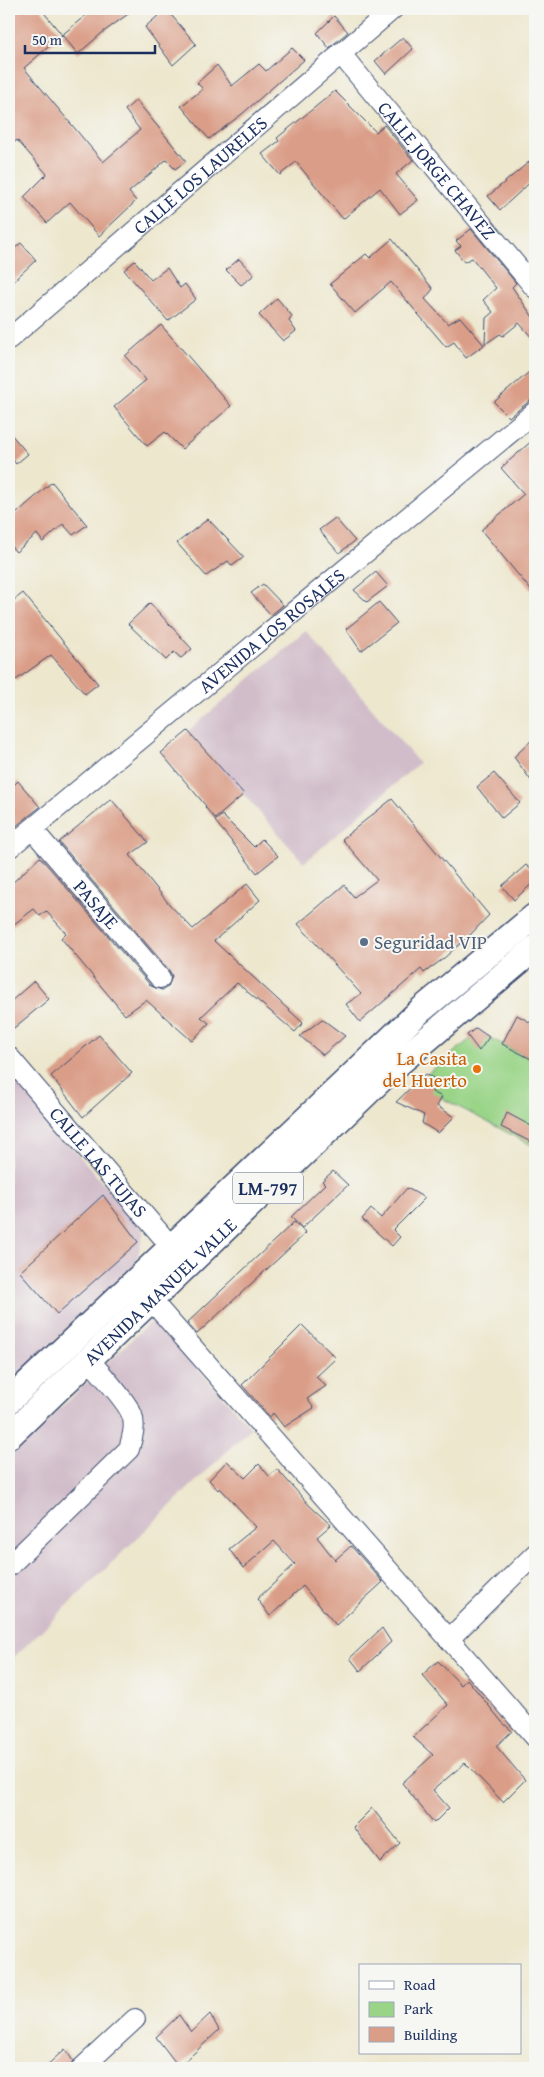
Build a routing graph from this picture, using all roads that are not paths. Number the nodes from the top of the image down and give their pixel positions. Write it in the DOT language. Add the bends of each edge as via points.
graph roads {
  1 [pos="393,9"];
  2 [pos="340,53"];
  3 [pos="535,288"];
  4 [pos="9,339"];
  5 [pos="535,412"];
  6 [pos="32,829"];
  7 [pos="9,848"];
  8 [pos="535,916"];
  9 [pos="535,948"];
  10 [pos="160,978"];
  11 [pos="9,1057"];
  12 [pos="171,1246"];
  13 [pos="188,1265"];
  14 [pos="151,1300"];
  15 [pos="89,1360"];
  16 [pos="9,1401"];
  17 [pos="9,1436"];
  18 [pos="535,1554"];
  19 [pos="9,1566"];
  20 [pos="449,1639"];
  21 [pos="535,1737"];
  22 [pos="135,2019"];
  23 [pos="82,2068"];
  1 -- 2 [label="street, CALLE LOS LAURELES"];
  2 -- 3 [label="street, CALLE JORGE CHAVEZ"];
  2 -- 4 [label="street, CALLE LOS LAURELES"];
  5 -- 6 [label="street, AVENIDA LOS ROSALES"];
  6 -- 7 [label="street, AVENIDA LOS ROSALES"];
  6 -- 10 [label="street, PASAJE"];
  8 -- 12 [label="main road, AVENIDA MANUEL VALLE / LM-797" via="421,1010"];
  9 -- 13 [label="main road, AVENIDA MANUEL VALLE / LM-797" via="392,1068"];
  11 -- 12 [label="street, CALLE LAS TUJAS"];
  12 -- 13 [label="street, CALLE LAS TUJAS"];
  12 -- 16 [label="main road, AVENIDA MANUEL VALLE / LM-797"];
  13 -- 14 [label="main road, AVENIDA MANUEL VALLE / LM-797"];
  14 -- 15 [label="main road, AVENIDA MANUEL VALLE / LM-797"];
  14 -- 20 [label="street"];
  15 -- 17 [label="main road, AVENIDA MANUEL VALLE / LM-797"];
  15 -- 19 [label="street" via="132,1414 134,1431 129,1449"];
  18 -- 20 [label="street"];
  20 -- 21 [label="street"];
  22 -- 23 [label="street"];
}
